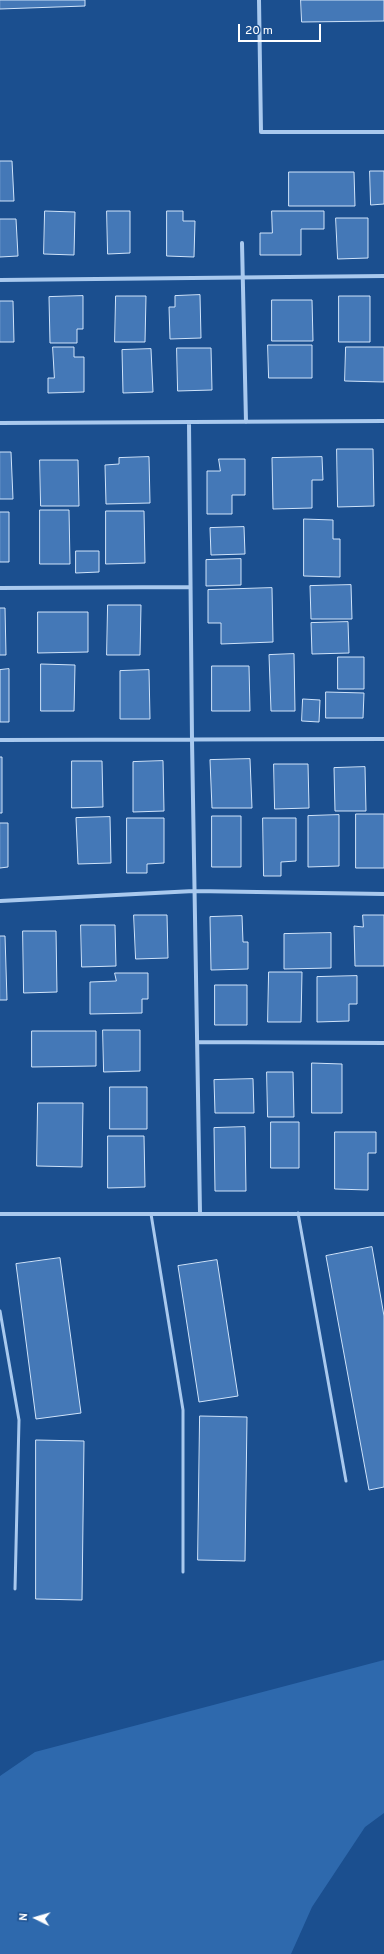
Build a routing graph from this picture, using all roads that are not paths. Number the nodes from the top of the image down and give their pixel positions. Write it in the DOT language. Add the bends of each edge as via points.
graph roads {
  1 [pos="259,0"];
  2 [pos="384,132"];
  3 [pos="242,243"];
  4 [pos="384,276"];
  5 [pos="242,277"];
  6 [pos="0,280"];
  7 [pos="384,421"];
  8 [pos="189,422"];
  9 [pos="246,422"];
  10 [pos="0,423"];
  11 [pos="190,587"];
  12 [pos="0,588"];
  13 [pos="384,739"];
  14 [pos="0,740"];
  15 [pos="192,740"];
  16 [pos="194,891"];
  17 [pos="384,894"];
  18 [pos="0,901"];
  19 [pos="198,1042"];
  20 [pos="384,1043"];
  21 [pos="200,1213"];
  22 [pos="298,1213"];
  23 [pos="0,1214"];
  24 [pos="151,1214"];
  25 [pos="384,1214"];
  26 [pos="0,1311"];
  27 [pos="346,1481"];
  28 [pos="183,1572"];
  29 [pos="15,1589"];
  1 -- 2 [label="street" via="261,132"];
  3 -- 5 [label="street"];
  4 -- 5 [label="street"];
  5 -- 6 [label="street"];
  5 -- 9 [label="street"];
  7 -- 9 [label="street"];
  8 -- 9 [label="street"];
  8 -- 10 [label="street"];
  8 -- 11 [label="street"];
  11 -- 12 [label="street"];
  11 -- 15 [label="street"];
  13 -- 15 [label="street"];
  14 -- 15 [label="street"];
  15 -- 16 [label="street"];
  16 -- 17 [label="street"];
  16 -- 18 [label="street"];
  16 -- 19 [label="street"];
  19 -- 20 [label="street"];
  19 -- 21 [label="street"];
  21 -- 22 [label="street"];
  21 -- 24 [label="street"];
  22 -- 25 [label="street"];
  22 -- 27 [label="lane"];
  23 -- 24 [label="street"];
  24 -- 28 [label="lane" via="183,1410"];
  26 -- 29 [label="lane" via="19,1420"];
}
